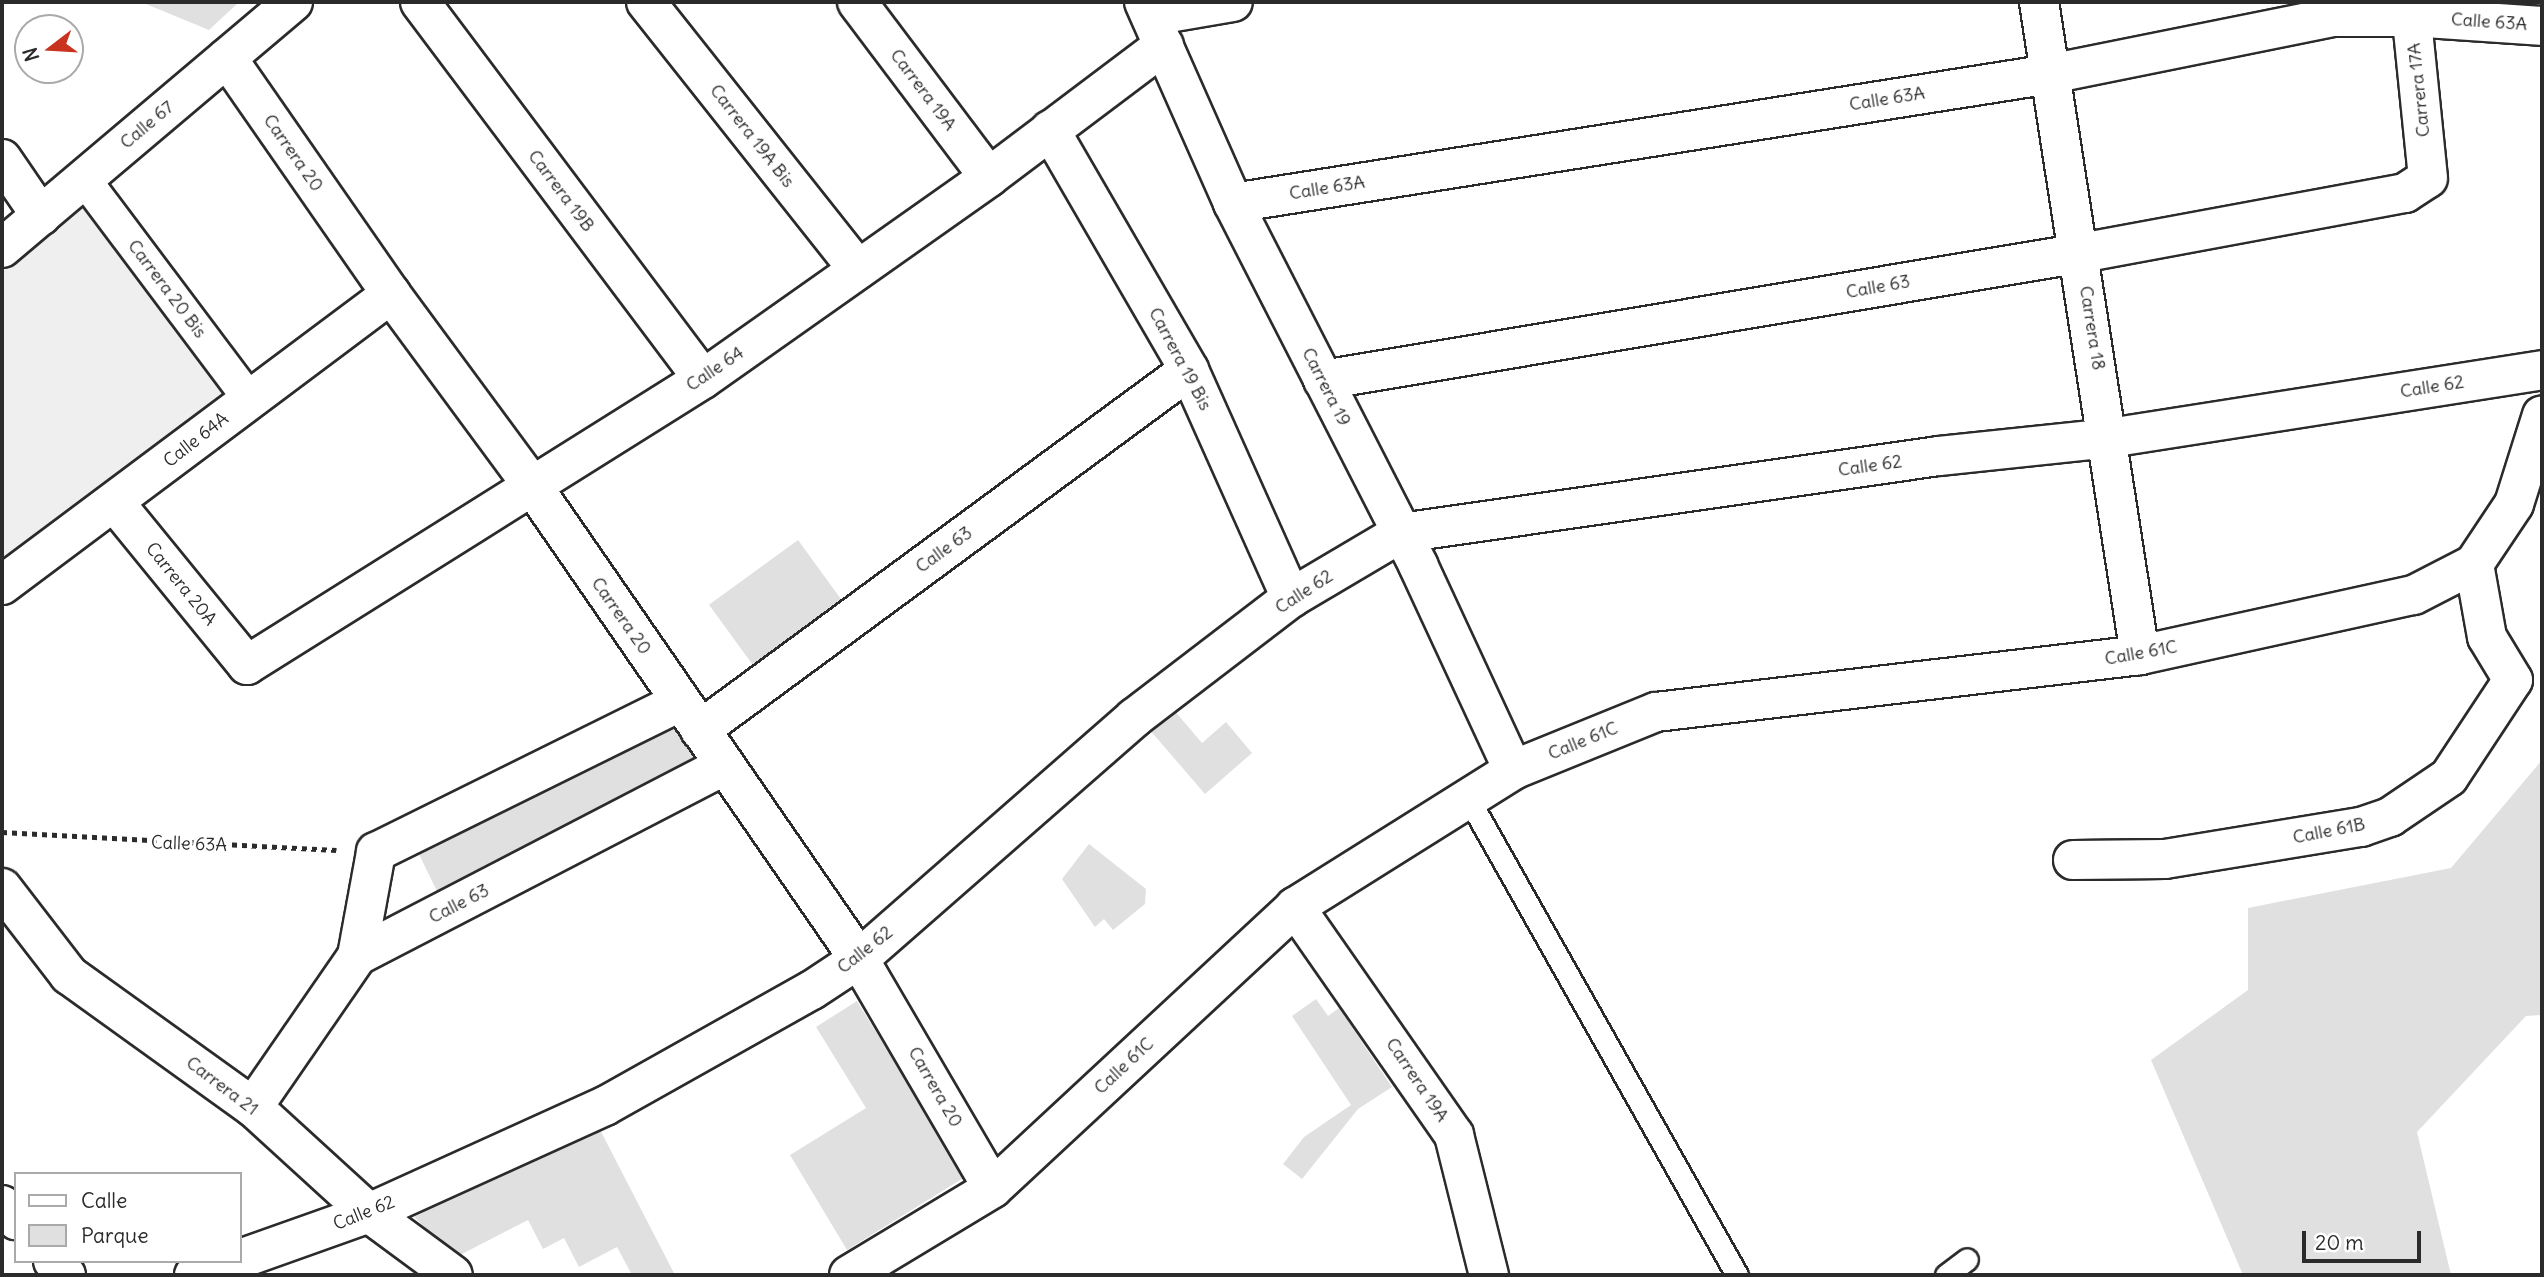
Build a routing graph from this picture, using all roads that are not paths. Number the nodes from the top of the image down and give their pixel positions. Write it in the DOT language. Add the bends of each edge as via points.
graph roads {
  1 [pos="293,2"];
  2 [pos="420,2"];
  3 [pos="646,2"];
  4 [pos="1233,2"];
  5 [pos="2039,2"];
  6 [pos="862,3"];
  7 [pos="2410,9"];
  8 [pos="1153,21"];
  9 [pos="2542,26"];
  10 [pos="227,58"];
  11 [pos="2050,74"];
  12 [pos="1050,130"];
  13 [pos="2,159"];
  14 [pos="989,177"];
  15 [pos="2428,178"];
  16 [pos="85,179"];
  17 [pos="1233,203"];
  18 [pos="41,216"];
  19 [pos="2,248"];
  20 [pos="2081,253"];
  21 [pos="858,269"];
  22 [pos="391,294"];
  23 [pos="1189,370"];
  24 [pos="2542,370"];
  25 [pos="703,379"];
  26 [pos="1323,380"];
  27 [pos="248,399"];
  28 [pos="2542,415"];
  29 [pos="2109,438"];
  30 [pos="531,485"];
  31 [pos="115,503"];
  32 [pos="1401,533"];
  33 [pos="2474,564"];
  34 [pos="2,585"];
  35 [pos="1291,598"];
  36 [pos="2140,655"];
  37 [pos="247,665"];
  38 [pos="2527,682"];
  39 [pos="690,716"];
  40 [pos="723,766"];
  41 [pos="1513,770"];
  42 [pos="1468,798"];
  43 [pos="2073,860"];
  44 [pos="2,888"];
  45 [pos="1295,907"];
  46 [pos="358,956"];
  47 [pos="859,959"];
  48 [pos="253,1107"];
  49 [pos="993,1188"];
  50 [pos="2,1205"];
  51 [pos="369,1213"];
  52 [pos="14,1218"];
  53 [pos="242,1258"];
  54 [pos="1968,1259"];
  55 [pos="227,1263"];
  56 [pos="194,1275"];
  57 [pos="453,1275"];
  58 [pos="849,1275"];
  59 [pos="1489,1275"];
  60 [pos="1737,1275"];
  61 [pos="1946,1275"];
  1 -- 10 [label="street, Calle 67"];
  2 -- 25 [label="street, Carrera 19B"];
  3 -- 21 [label="street, Carrera 19A Bis"];
  4 -- 8 [label="street, Calle 64"];
  5 -- 11 [label="street, Carrera 18"];
  6 -- 14 [label="street, Carrera 19A"];
  7 -- 9 [label="street, Calle 63A"];
  7 -- 11 [label="street, Calle 63A" via="2332,18"];
  7 -- 15 [label="street, Carrera 17A"];
  8 -- 12 [label="street, Calle 64"];
  8 -- 17 [label="street, Carrera 19"];
  10 -- 16 [label="street, Calle 67"];
  10 -- 22 [label="street, Carrera 20"];
  11 -- 17 [label="street, Calle 63A"];
  11 -- 20 [label="street, Carrera 18"];
  12 -- 14 [label="street, Calle 64"];
  12 -- 23 [label="street, Carrera 19 Bis"];
  13 -- 18 [label="street"];
  14 -- 21 [label="street, Calle 64"];
  15 -- 20 [label="street, Calle 63" via="2405,193"];
  16 -- 18 [label="street, Calle 67"];
  16 -- 27 [label="street, Carrera 20 Bis"];
  17 -- 26 [label="street, Carrera 19"];
  18 -- 19 [label="street, Calle 67"];
  20 -- 26 [label="street, Calle 63"];
  20 -- 29 [label="street, Carrera 18"];
  21 -- 25 [label="street, Calle 64"];
  22 -- 27 [label="street, Calle 64A"];
  22 -- 30 [label="street, Carrera 20"];
  23 -- 35 [label="street, Carrera 19 Bis"];
  23 -- 39 [label="street, Calle 63"];
  24 -- 29 [label="street, Calle 62"];
  25 -- 30 [label="street, Calle 64"];
  26 -- 32 [label="street, Carrera 19"];
  27 -- 31 [label="street, Calle 64A"];
  28 -- 33 [label="street" via="2514,504"];
  29 -- 32 [label="street, Calle 62" via="1939,456"];
  29 -- 36 [label="street, Carrera 18"];
  30 -- 37 [label="street, Calle 64"];
  30 -- 39 [label="street, Carrera 20"];
  31 -- 34 [label="street, Calle 64A"];
  31 -- 37 [label="street, Carrera 20A"];
  32 -- 35 [label="street, Calle 62"];
  32 -- 41 [label="street, Carrera 19"];
  33 -- 36 [label="street, Calle 61C" via="2414,595"];
  33 -- 38 [label="street" via="2487,637"];
  35 -- 47 [label="street, Calle 62" via="1134,718"];
  36 -- 41 [label="street, Calle 61C" via="1656,712"];
  38 -- 43 [label="street, Calle 61B" via="2449,777 2390,817 2361,827 2165,859"];
  39 -- 40 [label="street, Carrera 20"];
  39 -- 46 [label="street, Calle 63" via="376,852"];
  40 -- 46 [label="street, Calle 63"];
  40 -- 47 [label="street, Carrera 20"];
  41 -- 42 [label="street, Calle 61C"];
  42 -- 45 [label="street, Calle 61C"];
  42 -- 60 [label="lane"];
  44 -- 48 [label="street, Carrera 21" via="69,975"];
  45 -- 49 [label="street, Calle 61C"];
  45 -- 59 [label="street, Carrera 19A" via="1454,1135"];
  46 -- 48 [label="street, Calle 63"];
  47 -- 49 [label="street, Carrera 20"];
  47 -- 51 [label="street, Calle 62" via="605,1106"];
  48 -- 51 [label="street, Carrera 21"];
  49 -- 58 [label="street, Calle 61C"];
  50 -- 52 [label="street"];
  51 -- 53 [label="street, Calle 62"];
  51 -- 57 [label="street, Carrera 21"];
  54 -- 61 [label="lane"];
  55 -- 56 [label="street"];
}
